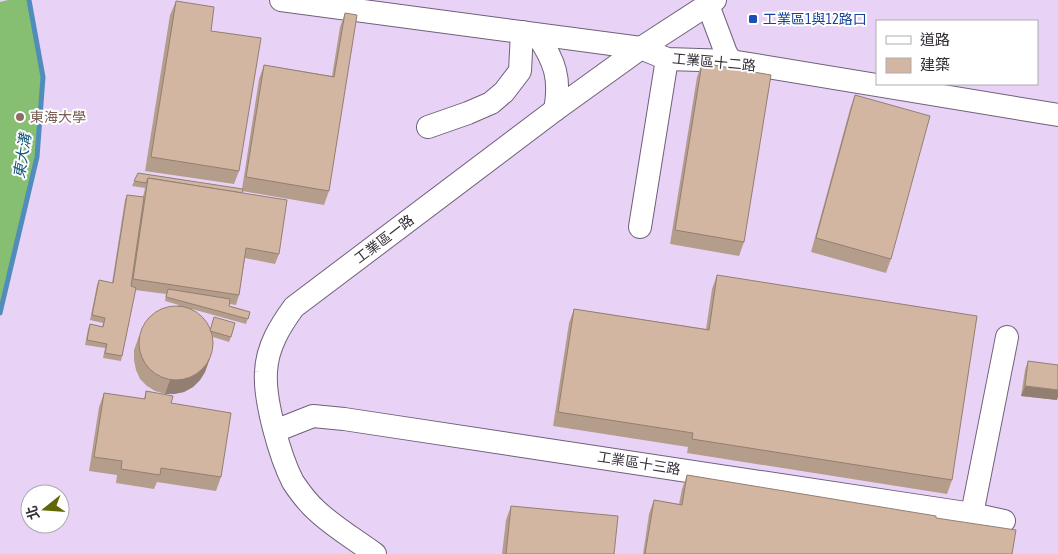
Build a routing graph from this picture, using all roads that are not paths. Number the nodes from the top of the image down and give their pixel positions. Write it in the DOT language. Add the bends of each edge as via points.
graph roads {
  1 [pos="281,0"];
  2 [pos="712,3"];
  3 [pos="530,33"];
  4 [pos="641,48"];
  5 [pos="667,59"];
  6 [pos="731,62"];
  7 [pos="555,110"];
  8 [pos="1058,115"];
  9 [pos="428,127"];
  10 [pos="640,228"];
  11 [pos="1007,337"];
  12 [pos="275,431"];
  13 [pos="972,514"];
  14 [pos="1004,521"];
  15 [pos="375,554"];
  1 -- 3 [label="street, 工業區十二路"];
  2 -- 4 [label="street, 工業區一路"];
  2 -- 6 [label="street"];
  3 -- 4 [label="street, 工業區十二路"];
  3 -- 7 [label="street" via="552,58 558,96"];
  3 -- 9 [label="street" via="520,71 504,92 491,103"];
  4 -- 5 [label="street, 工業區十二路"];
  4 -- 7 [label="street, 工業區一路"];
  5 -- 6 [label="street, 工業區十二路"];
  5 -- 10 [label="street"];
  6 -- 8 [label="street, 工業區十二路"];
  7 -- 12 [label="street, 工業區一路" via="294,307 272,343 266,371 266,395"];
  11 -- 13 [label="street"];
  12 -- 13 [label="street, 工業區十三路" via="313,416 344,418"];
  12 -- 15 [label="street, 工業區一路" via="294,482 316,511"];
  13 -- 14 [label="street, 工業區十三路"];
}
